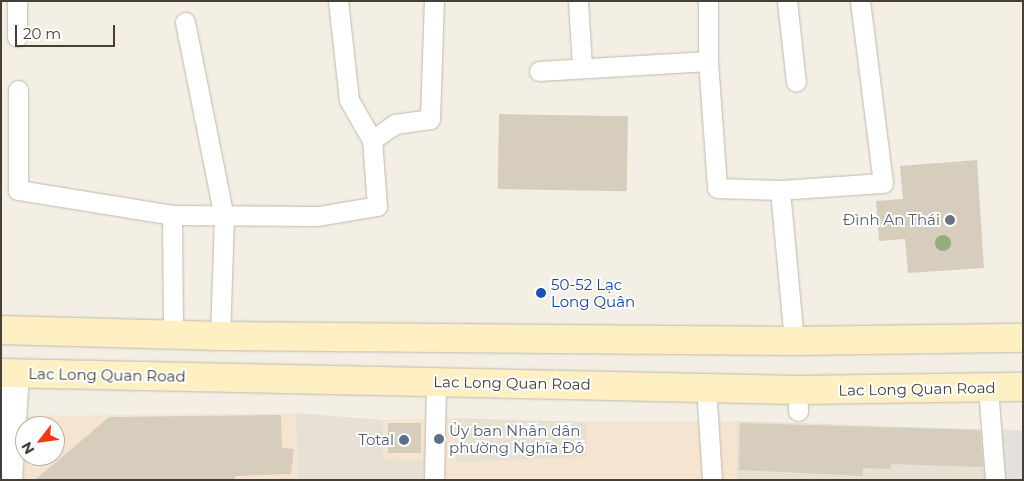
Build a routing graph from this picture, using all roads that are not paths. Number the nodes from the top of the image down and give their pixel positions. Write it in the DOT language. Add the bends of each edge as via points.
graph roads {
  1 [pos="17,1"];
  2 [pos="338,1"];
  3 [pos="434,1"];
  4 [pos="578,1"];
  5 [pos="708,1"];
  6 [pos="786,1"];
  7 [pos="860,1"];
  8 [pos="185,22"];
  9 [pos="17,38"];
  10 [pos="708,62"];
  11 [pos="582,67"];
  12 [pos="539,71"];
  13 [pos="796,82"];
  14 [pos="18,90"];
  15 [pos="372,140"];
  16 [pos="780,190"];
  17 [pos="172,215"];
  18 [pos="224,217"];
  19 [pos="1,330"];
  20 [pos="173,333"];
  21 [pos="220,336"];
  22 [pos="1023,338"];
  23 [pos="794,341"];
  24 [pos="8,374"];
  25 [pos="219,377"];
  26 [pos="436,381"];
  27 [pos="706,386"];
  28 [pos="1023,387"];
  29 [pos="988,388"];
  30 [pos="8,480"];
  31 [pos="434,480"];
  32 [pos="712,480"];
  33 [pos="995,480"];
  1 -- 9 [label="lane"];
  2 -- 15 [label="lane" via="349,100"];
  3 -- 15 [label="lane" via="430,119 395,124"];
  4 -- 11 [label="lane"];
  5 -- 10 [label="lane"];
  6 -- 13 [label="lane"];
  7 -- 16 [label="lane" via="883,183"];
  8 -- 18 [label="lane"];
  10 -- 11 [label="lane"];
  10 -- 16 [label="lane" via="716,188"];
  11 -- 12 [label="lane"];
  14 -- 17 [label="lane" via="18,190"];
  15 -- 18 [label="lane" via="377,206 318,216"];
  16 -- 23 [label="lane"];
  17 -- 18 [label="lane"];
  17 -- 20 [label="lane"];
  18 -- 21 [label="lane"];
  19 -- 20 [label="main road"];
  20 -- 21 [label="main road"];
  21 -- 23 [label="main road"];
  21 -- 25 [label="main road"];
  22 -- 23 [label="main road"];
  24 -- 25 [label="main road, Lac Long Quan Road"];
  24 -- 30 [label="street"];
  25 -- 26 [label="main road, Lac Long Quan Road"];
  26 -- 27 [label="main road, Lac Long Quan Road"];
  26 -- 31 [label="lane"];
  27 -- 29 [label="main road, Lac Long Quan Road" via="797,401"];
  27 -- 32 [label="lane"];
  28 -- 29 [label="main road, Lac Long Quan Road"];
  29 -- 33 [label="lane"];
}
